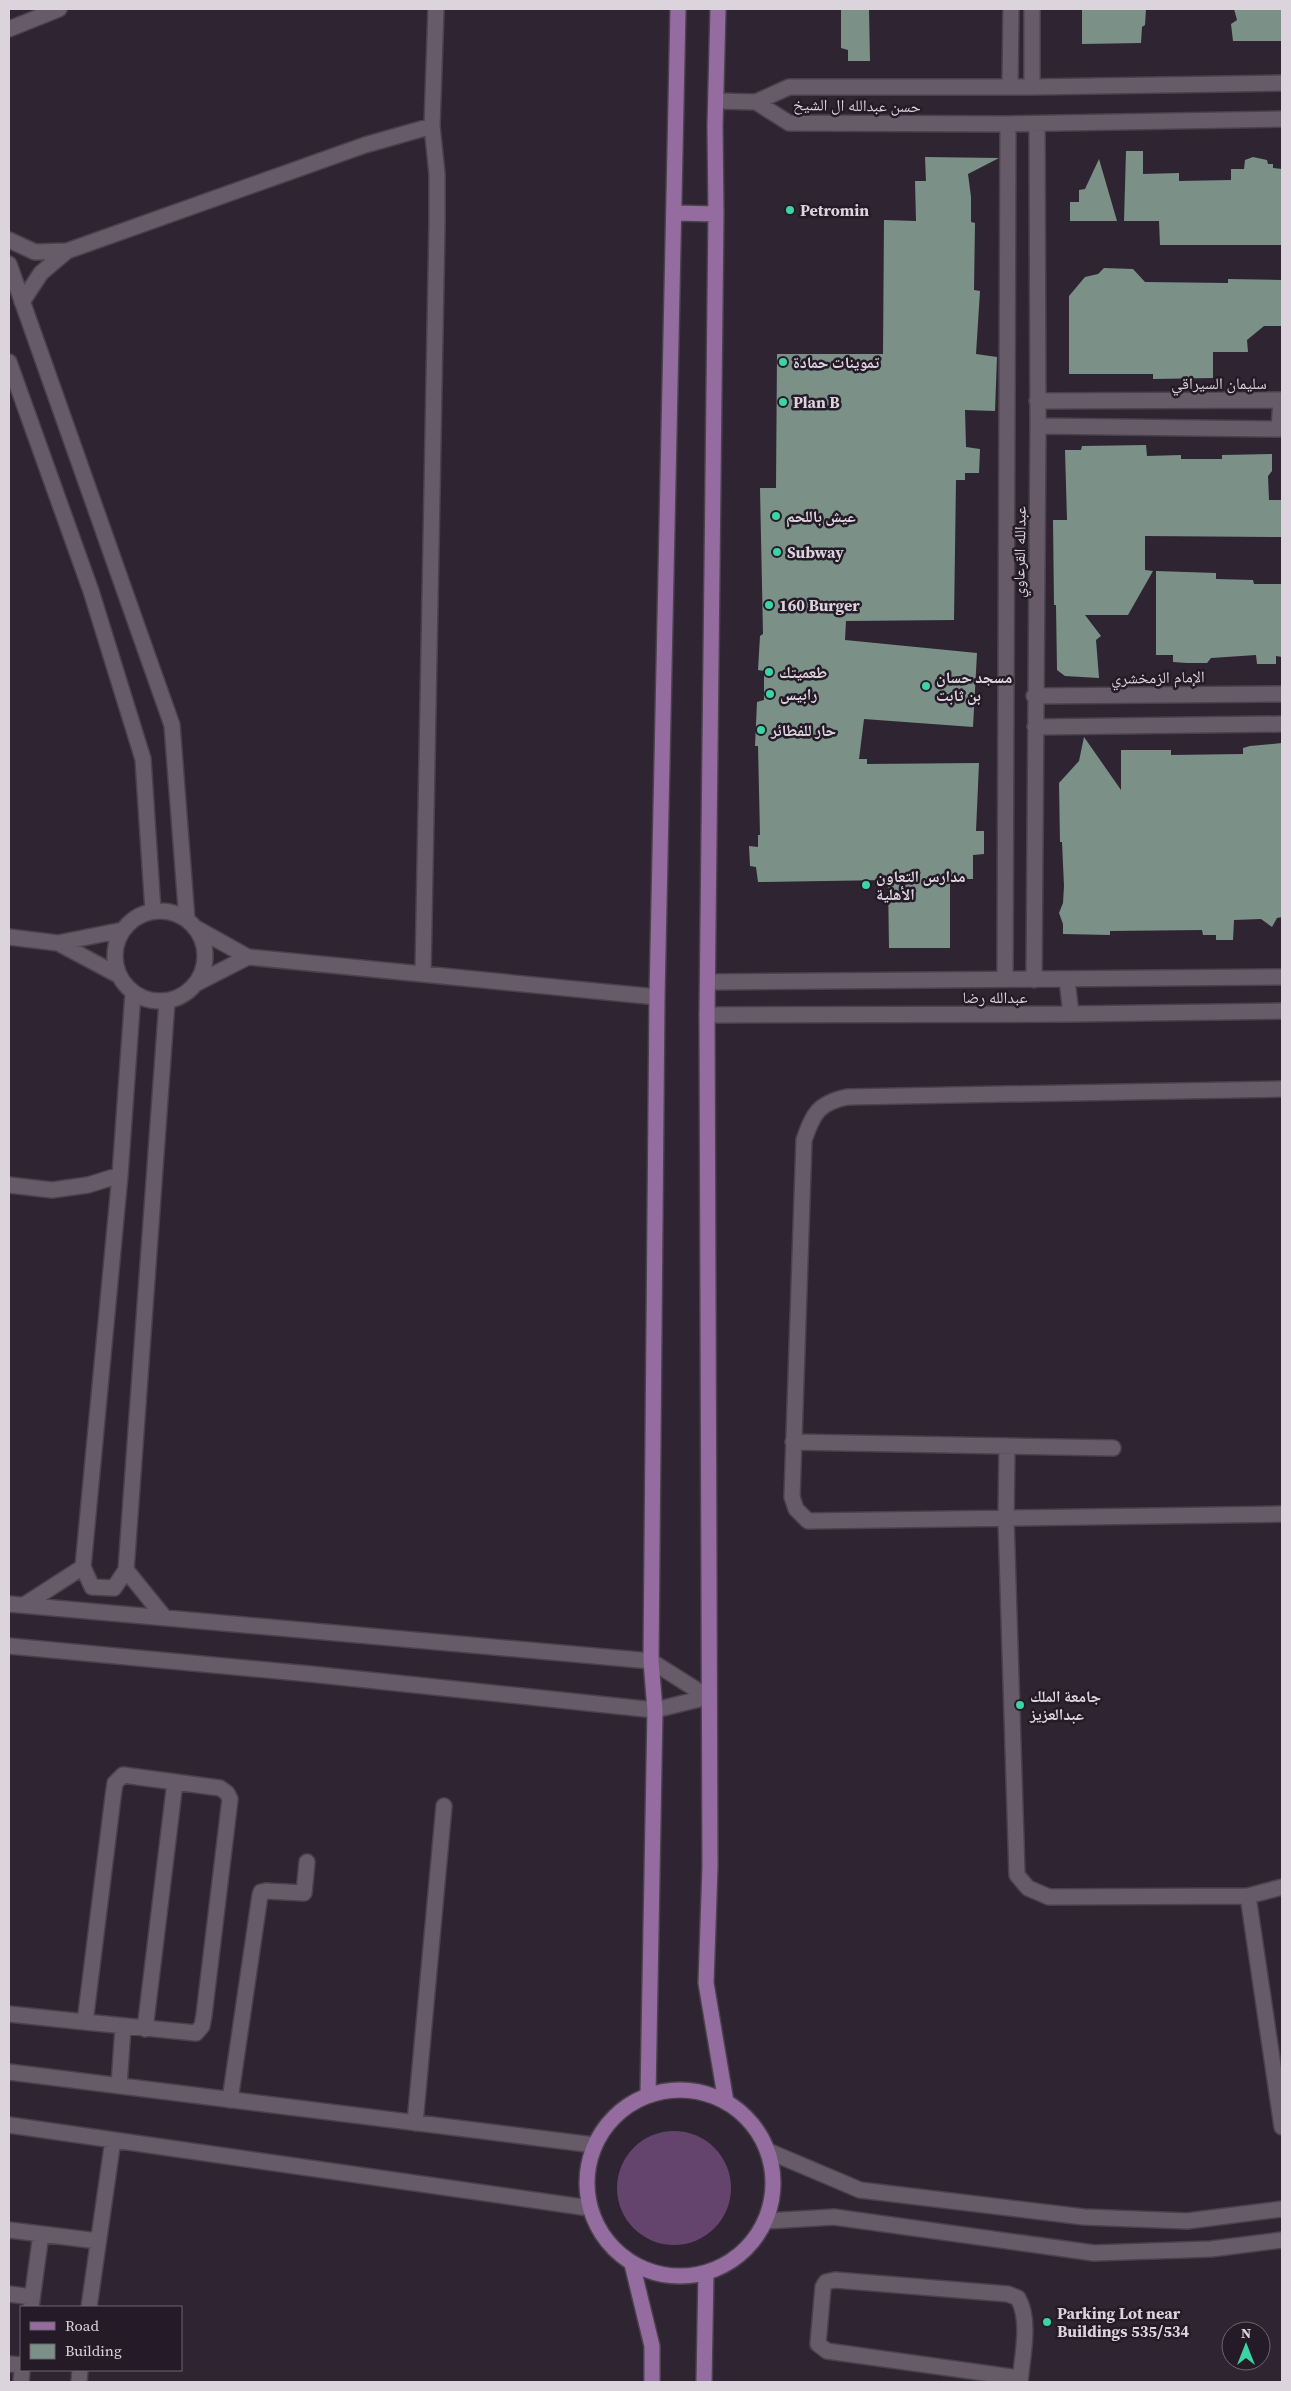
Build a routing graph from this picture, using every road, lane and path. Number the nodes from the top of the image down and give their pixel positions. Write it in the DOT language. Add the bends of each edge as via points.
graph roads {
  1 [pos="59,9"];
  2 [pos="436,9"];
  3 [pos="678,9"];
  4 [pos="718,9"];
  5 [pos="1011,9"];
  6 [pos="1032,9"];
  7 [pos="9,29"];
  8 [pos="1282,83"];
  9 [pos="1010,87"];
  10 [pos="1032,87"];
  11 [pos="716,102"];
  12 [pos="756,102"];
  13 [pos="1282,119"];
  14 [pos="1008,124"];
  15 [pos="1037,124"];
  16 [pos="432,126"];
  17 [pos="675,213"];
  18 [pos="716,214"];
  19 [pos="9,240"];
  20 [pos="67,251"];
  21 [pos="9,264"];
  22 [pos="22,302"];
  23 [pos="9,362"];
  24 [pos="1037,401"];
  25 [pos="1038,426"];
  26 [pos="1282,694"];
  27 [pos="1034,696"];
  28 [pos="1282,724"];
  29 [pos="1035,727"];
  30 [pos="153,911"];
  31 [pos="191,924"];
  32 [pos="123,930"];
  33 [pos="9,937"];
  34 [pos="58,943"];
  35 [pos="248,957"];
  36 [pos="424,974"];
  37 [pos="118,975"];
  38 [pos="1282,977"];
  39 [pos="1005,979"];
  40 [pos="1034,980"];
  41 [pos="1067,980"];
  42 [pos="708,982"];
  43 [pos="197,983"];
  44 [pos="133,993"];
  45 [pos="657,996"];
  46 [pos="167,1001"];
  47 [pos="1282,1011"];
  48 [pos="1071,1014"];
  49 [pos="707,1015"];
  50 [pos="1282,1089"];
  51 [pos="120,1175"];
  52 [pos="9,1185"];
  53 [pos="793,1442"];
  54 [pos="1007,1446"];
  55 [pos="1113,1448"];
  56 [pos="1282,1514"];
  57 [pos="1006,1519"];
  58 [pos="83,1567"];
  59 [pos="126,1570"];
  60 [pos="16,1604"];
  61 [pos="165,1618"];
  62 [pos="9,1646"];
  63 [pos="651,1661"];
  64 [pos="708,1697"];
  65 [pos="655,1710"];
  66 [pos="175,1782"];
  67 [pos="444,1806"];
  68 [pos="307,1862"];
  69 [pos="1282,1887"];
  70 [pos="1248,1896"];
  71 [pos="9,2014"];
  72 [pos="85,2022"];
  73 [pos="123,2027"];
  74 [pos="145,2029"];
  75 [pos="9,2072"];
  76 [pos="119,2086"];
  77 [pos="648,2095"];
  78 [pos="230,2100"];
  79 [pos="726,2102"];
  80 [pos="415,2122"];
  81 [pos="9,2125"];
  82 [pos="1282,2127"];
  83 [pos="113,2140"];
  84 [pos="594,2145"];
  85 [pos="768,2151"];
  86 [pos="589,2208"];
  87 [pos="1282,2209"];
  88 [pos="766,2221"];
  89 [pos="9,2230"];
  90 [pos="41,2234"];
  91 [pos="1282,2240"];
  92 [pos="98,2241"];
  93 [pos="632,2264"];
  94 [pos="706,2273"];
  95 [pos="9,2294"];
  96 [pos="31,2302"];
  97 [pos="89,2306"];
  98 [pos="1020,2380"];
  99 [pos="652,2382"];
  100 [pos="704,2382"];
  1 -- 7 [label="street"];
  2 -- 16 [label="street"];
  3 -- 17 [label="main road"];
  4 -- 11 [label="main road"];
  5 -- 9 [label="street"];
  6 -- 10 [label="street"];
  8 -- 10 [label="street, حسن عبدالله ال الشيخ"];
  9 -- 10 [label="street, حسن عبدالله ال الشيخ"];
  9 -- 12 [label="street, حسن عبدالله ال الشيخ" via="789,87"];
  11 -- 12 [label="street"];
  11 -- 18 [label="main road"];
  12 -- 14 [label="street, حسن عبدالله ال الشيخ" via="789,123"];
  13 -- 15 [label="street, حسن عبدالله ال الشيخ"];
  14 -- 15 [label="street, حسن عبدالله ال الشيخ"];
  14 -- 39 [label="street, عبدالله القرعاوي"];
  15 -- 24 [label="street, عبدالله القرعاوي"];
  16 -- 20 [label="street" via="382,140"];
  16 -- 36 [label="street" via="437,174 437,224"];
  17 -- 18 [label="main road"];
  17 -- 45 [label="main road"];
  18 -- 42 [label="main road"];
  19 -- 20 [label="street" via="35,252"];
  20 -- 22 [label="street" via="41,273"];
  21 -- 22 [label="street"];
  22 -- 31 [label="street" via="172,725"];
  23 -- 30 [label="street" via="91,592 143,759"];
  24 -- 25 [label="street, عبدالله القرعاوي"];
  24 -- 25 [label="street, سليمان السيراقي" via="1281,400 1278,429"];
  25 -- 27 [label="street, عبدالله القرعاوي"];
  26 -- 27 [label="street, الإمام الزمخشري"];
  27 -- 29 [label="street, عبدالله القرعاوي"];
  28 -- 29 [label="street"];
  29 -- 40 [label="street, عبدالله القرعاوي"];
  30 -- 31 [label="street" via="176,914"];
  30 -- 32 [label="street" via="131,921"];
  31 -- 35 [label="street"];
  31 -- 43 [label="street" via="205,950 202,977"];
  32 -- 34 [label="street"];
  32 -- 37 [label="street" via="113,956"];
  33 -- 34 [label="street"];
  34 -- 37 [label="street"];
  35 -- 36 [label="street"];
  35 -- 43 [label="street"];
  36 -- 45 [label="street"];
  37 -- 44 [label="street"];
  38 -- 41 [label="street, عبدالله رضا"];
  39 -- 40 [label="street, عبدالله رضا"];
  39 -- 42 [label="street, عبدالله رضا"];
  40 -- 41 [label="street, عبدالله رضا"];
  41 -- 48 [label="street"];
  42 -- 49 [label="main road"];
  43 -- 46 [label="street" via="178,998"];
  44 -- 46 [label="street" via="143,999"];
  44 -- 51 [label="street"];
  45 -- 63 [label="main road"];
  46 -- 59 [label="street"];
  47 -- 48 [label="street, عبدالله رضا"];
  48 -- 49 [label="street, عبدالله رضا"];
  49 -- 64 [label="main road"];
  50 -- 53 [label="street" via="847,1097 831,1100 812,1117 804,1140"];
  51 -- 52 [label="street" via="88,1185 52,1190"];
  51 -- 58 [label="street"];
  53 -- 54 [label="street"];
  53 -- 57 [label="street" via="792,1497 796,1509 808,1521"];
  54 -- 55 [label="street"];
  54 -- 57 [label="street"];
  56 -- 57 [label="street"];
  57 -- 70 [label="street" via="1018,1875 1028,1888 1049,1897"];
  58 -- 59 [label="street" via="92,1587 114,1588"];
  58 -- 60 [label="street"];
  59 -- 61 [label="street"];
  60 -- 61 [label="street"];
  61 -- 63 [label="street"];
  62 -- 65 [label="street"];
  63 -- 64 [label="street"];
  63 -- 65 [label="main road"];
  64 -- 65 [label="street"];
  64 -- 79 [label="main road" via="710,1867 706,1983"];
  65 -- 77 [label="main road"];
  66 -- 72 [label="street" via="123,1775 115,1783"];
  66 -- 74 [label="street"];
  66 -- 74 [label="street" via="220,1788 230,1799 229,1810 202,2026 196,2033"];
  67 -- 80 [label="street"];
  68 -- 78 [label="street" via="304,1893 266,1891 260,1895"];
  69 -- 70 [label="street"];
  70 -- 82 [label="street"];
  71 -- 72 [label="street"];
  72 -- 73 [label="street"];
  73 -- 74 [label="street"];
  73 -- 76 [label="street"];
  75 -- 76 [label="street"];
  76 -- 78 [label="street"];
  77 -- 79 [label="main road" via="683,2090 701,2092"];
  77 -- 84 [label="main road" via="613,2118"];
  78 -- 80 [label="street"];
  79 -- 85 [label="main road" via="758,2131"];
  80 -- 84 [label="street"];
  81 -- 83 [label="street"];
  83 -- 86 [label="street"];
  83 -- 92 [label="street"];
  84 -- 86 [label="main road" via="586,2176"];
  85 -- 87 [label="street" via="860,2190 1084,2217 1187,2221"];
  85 -- 88 [label="main road" via="774,2174 773,2198"];
  86 -- 93 [label="main road" via="598,2230 613,2249"];
  88 -- 91 [label="street" via="834,2217 1094,2253 1211,2249"];
  88 -- 94 [label="main road" via="751,2244 731,2262"];
  89 -- 90 [label="street"];
  90 -- 92 [label="street"];
  90 -- 96 [label="street"];
  92 -- 97 [label="street"];
  93 -- 94 [label="main road" via="655,2274 681,2277"];
  93 -- 99 [label="main road" via="652,2346"];
  94 -- 100 [label="main road"];
  95 -- 96 [label="street"];
  98 -- 98 [label="street" via="827,2352 818,2344 823,2287 826,2282 835,2280 1008,2294 1018,2298 1023,2311"];
}
